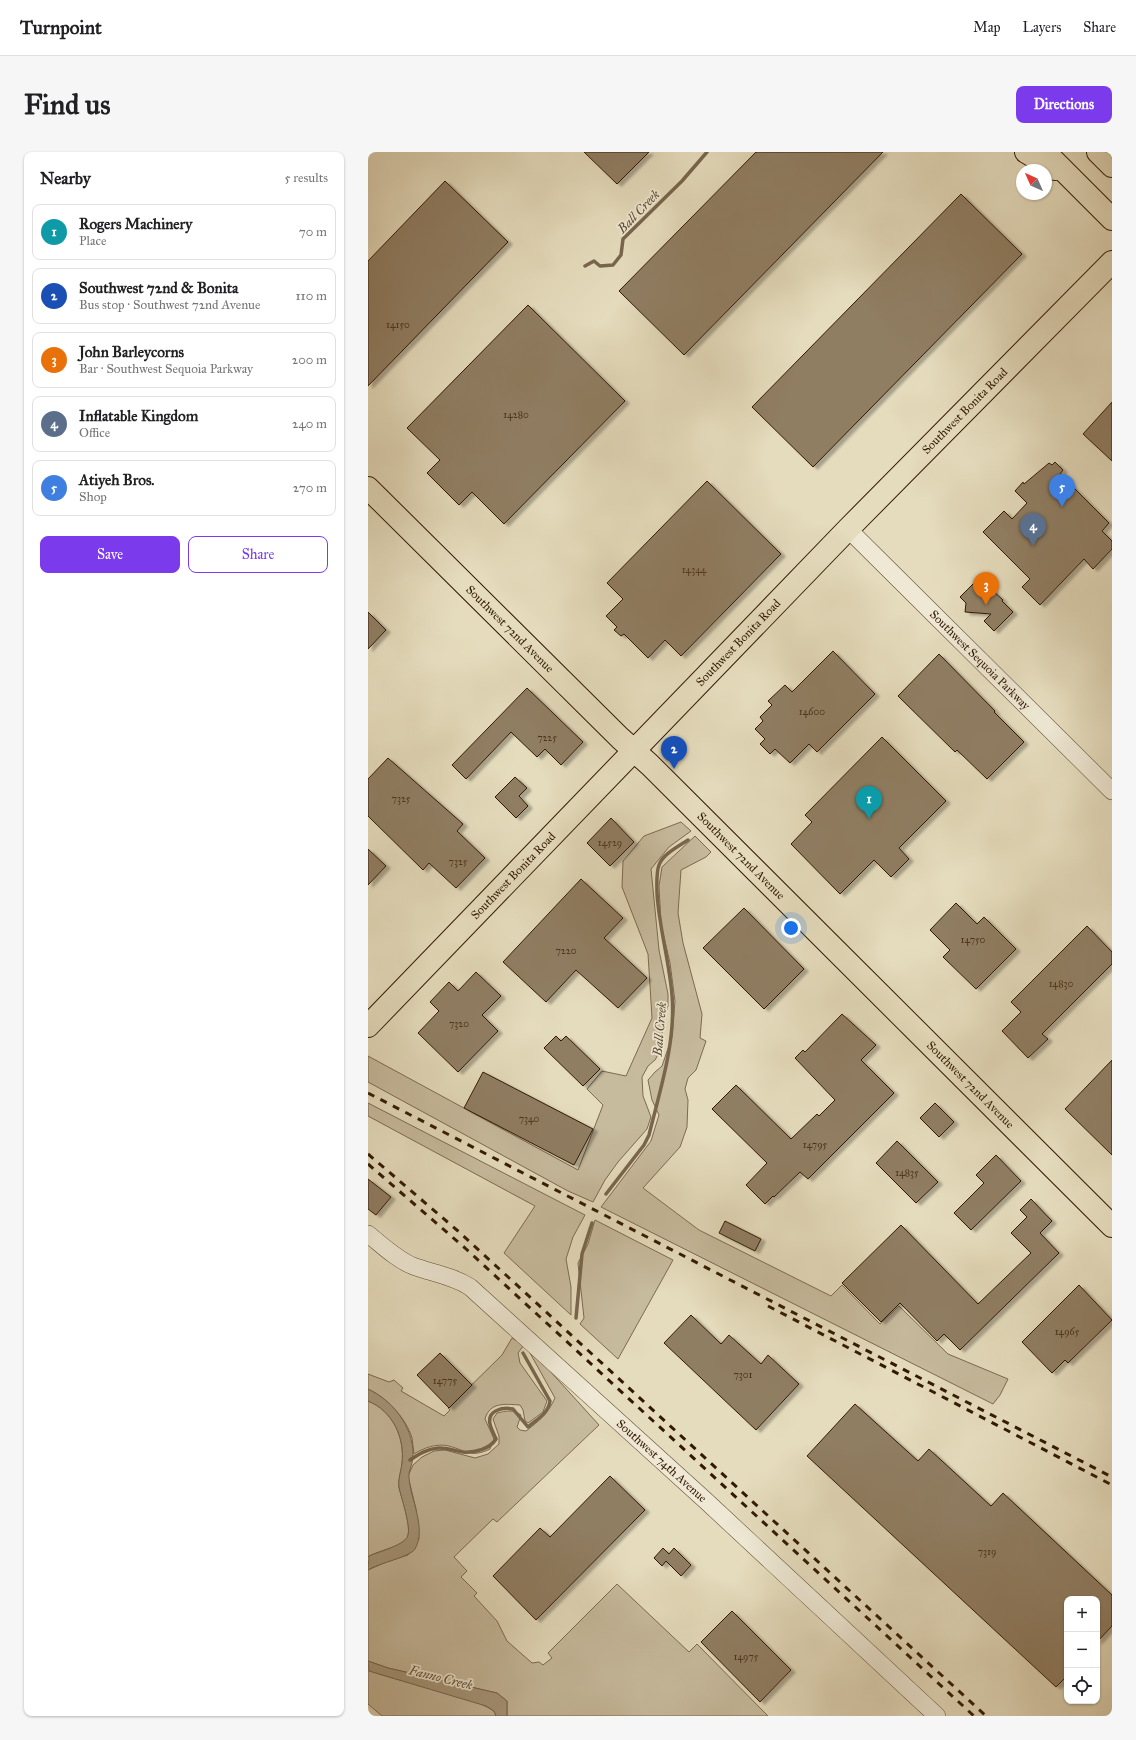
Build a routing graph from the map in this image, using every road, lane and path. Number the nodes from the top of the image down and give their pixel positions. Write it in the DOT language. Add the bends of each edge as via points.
graph roads {
  1 [pos="1026,152"];
  2 [pos="1045,152"];
  3 [pos="1098,152"];
  4 [pos="1112,166"];
  5 [pos="1070,177"];
  6 [pos="1112,219"];
  7 [pos="1107,267"];
  8 [pos="368,488"];
  9 [pos="848,529"];
  10 [pos="635,752"];
  11 [pos="1112,791"];
  12 [pos="368,1026"];
  13 [pos="1112,1226"];
  14 [pos="368,1234"];
  15 [pos="937,1716"];
  1 -- 5 [label="main road"];
  2 -- 5 [label="main road"];
  3 -- 4 [label="main road"];
  5 -- 6 [label="main road"];
  7 -- 9 [label="main road, Southwest Bonita Road"];
  8 -- 10 [label="main road, Southwest 72nd Avenue"];
  9 -- 10 [label="main road, Southwest Bonita Road"];
  9 -- 11 [label="street, Southwest Sequoia Parkway"];
  10 -- 12 [label="main road, Southwest Bonita Road"];
  10 -- 13 [label="main road, Southwest 72nd Avenue"];
  14 -- 15 [label="street, Southwest 74th Avenue" via="411,1266 460,1280 470,1287"];
}
